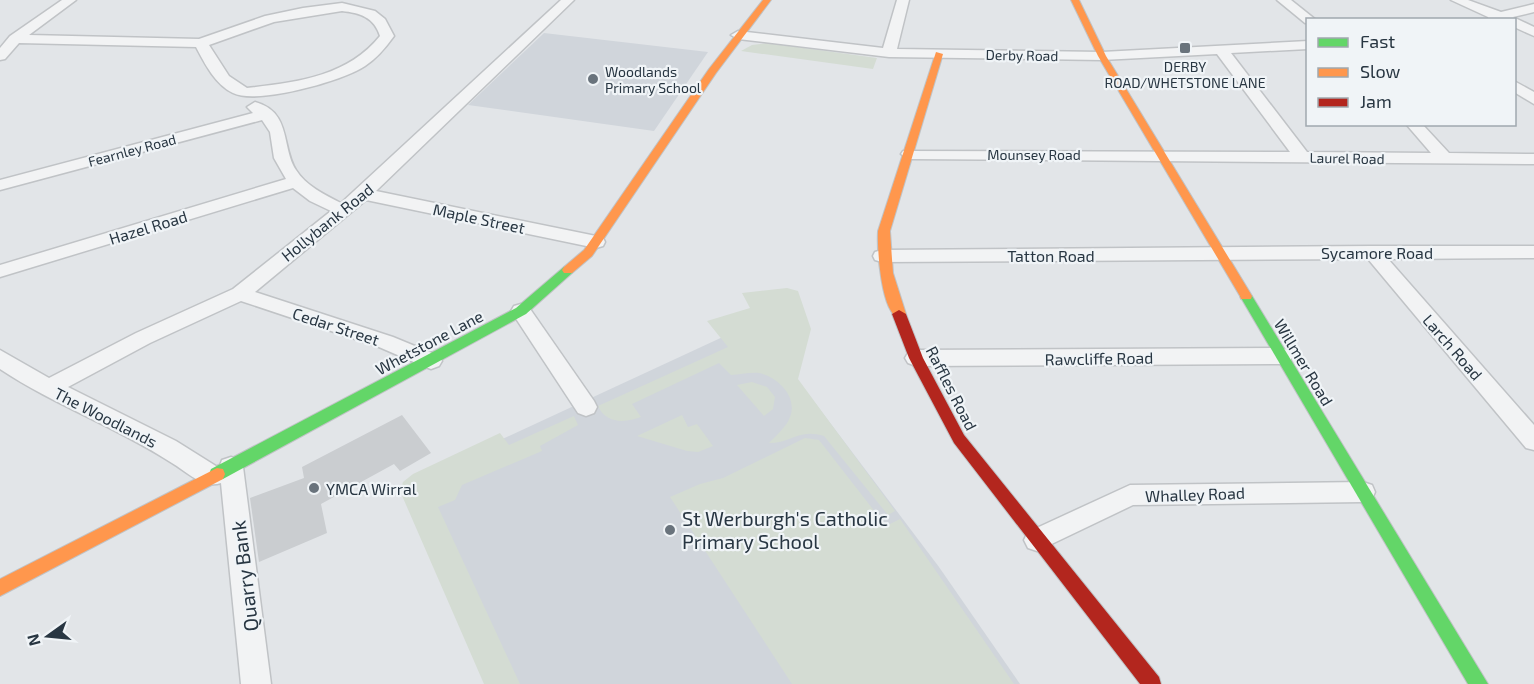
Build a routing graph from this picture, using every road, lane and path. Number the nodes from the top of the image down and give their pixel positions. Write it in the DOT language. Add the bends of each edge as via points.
graph roads {
  1 [pos="70,0"];
  2 [pos="568,0"];
  3 [pos="767,0"];
  4 [pos="903,0"];
  5 [pos="1075,0"];
  6 [pos="1283,0"];
  7 [pos="1456,0"];
  8 [pos="1534,8"];
  9 [pos="1307,18"];
  10 [pos="1505,18"];
  11 [pos="1510,18"];
  12 [pos="1516,23"];
  13 [pos="1534,32"];
  14 [pos="12,33"];
  15 [pos="738,35"];
  16 [pos="201,42"];
  17 [pos="1306,45"];
  18 [pos="1221,50"];
  19 [pos="889,53"];
  20 [pos="939,54"];
  21 [pos="0,56"];
  22 [pos="1102,56"];
  23 [pos="1516,86"];
  24 [pos="246,93"];
  25 [pos="1534,99"];
  26 [pos="264,115"];
  27 [pos="1415,126"];
  28 [pos="909,154"];
  29 [pos="1160,154"];
  30 [pos="1302,157"];
  31 [pos="1534,159"];
  32 [pos="1446,160"];
  33 [pos="1517,160"];
  34 [pos="1534,177"];
  35 [pos="295,183"];
  36 [pos="0,186"];
  37 [pos="363,194"];
  38 [pos="342,210"];
  39 [pos="596,242"];
  40 [pos="1372,252"];
  41 [pos="1534,252"];
  42 [pos="1220,254"];
  43 [pos="882,256"];
  44 [pos="0,271"];
  45 [pos="240,294"];
  46 [pos="520,311"];
  47 [pos="1281,356"];
  48 [pos="0,358"];
  49 [pos="916,358"];
  50 [pos="431,362"];
  51 [pos="48,388"];
  52 [pos="586,407"];
  53 [pos="1534,441"];
  54 [pos="221,471"];
  55 [pos="1363,492"];
  56 [pos="1037,540"];
  57 [pos="0,588"];
  58 [pos="256,684"];
  59 [pos="1152,684"];
  60 [pos="1479,684"];
  1 -- 14 [label="street" via="33,27"];
  2 -- 37 [label="street, Hollybank Road"];
  3 -- 15 [label="street, Whetstone Lane"];
  4 -- 19 [label="street"];
  5 -- 22 [label="street, Willmer Road"];
  6 -- 9 [label="street"];
  7 -- 10 [label="street"];
  8 -- 11 [label="street"];
  12 -- 13 [label="street"];
  14 -- 16 [label="street"];
  14 -- 21 [label="street"];
  15 -- 19 [label="street, Derby Road"];
  15 -- 39 [label="street, Whetstone Lane"];
  16 -- 24 [label="street" via="222,76"];
  16 -- 24 [label="street" via="299,10 362,9 384,24 387,36 358,65 298,86"];
  17 -- 18 [label="street, Derby Road"];
  18 -- 22 [label="street, Derby Road"];
  18 -- 30 [label="street"];
  19 -- 20 [label="street, Derby Road"];
  20 -- 22 [label="street, Derby Road"];
  20 -- 28 [label="street, Raffles Road"];
  22 -- 29 [label="street, Willmer Road"];
  23 -- 25 [label="street"];
  24 -- 26 [label="street" via="245,99"];
  26 -- 35 [label="street" via="278,132 282,162"];
  26 -- 36 [label="street, Fearnley Road"];
  27 -- 32 [label="street"];
  28 -- 29 [label="street, Mounsey Road"];
  28 -- 43 [label="street, Raffles Road" via="884,231"];
  29 -- 30 [label="street, Laurel Road"];
  29 -- 42 [label="street, Willmer Road"];
  30 -- 32 [label="street, Laurel Road"];
  31 -- 33 [label="street, Laurel Road"];
  32 -- 33 [label="street, Laurel Road"];
  33 -- 34 [label="street"];
  35 -- 38 [label="street"];
  35 -- 44 [label="street, Hazel Road"];
  37 -- 38 [label="street, Hollybank Road"];
  37 -- 39 [label="street, Maple Street"];
  38 -- 45 [label="street, Hollybank Road"];
  39 -- 46 [label="street, Whetstone Lane"];
  40 -- 41 [label="street, Sycamore Road"];
  40 -- 42 [label="street, Sycamore Road"];
  40 -- 53 [label="street, Larch Road"];
  42 -- 43 [label="street, Tatton Road"];
  42 -- 47 [label="street, Willmer Road"];
  43 -- 49 [label="street, Raffles Road" via="891,295"];
  45 -- 50 [label="street, Cedar Street" via="386,342"];
  45 -- 51 [label="street, Hollybank Road" via="143,338"];
  46 -- 50 [label="street, Whetstone Lane"];
  46 -- 52 [label="street"];
  47 -- 49 [label="street, Rawcliffe Road"];
  47 -- 55 [label="street, Willmer Road"];
  48 -- 51 [label="street, The Woodlands"];
  49 -- 56 [label="street, Raffles Road" via="958,439"];
  50 -- 54 [label="street, Whetstone Lane"];
  51 -- 54 [label="street, The Woodlands"];
  54 -- 57 [label="street, Whetstone Lane"];
  54 -- 58 [label="street, Quarry Bank"];
  55 -- 56 [label="street, Whalley Road" via="1130,495"];
  55 -- 60 [label="street, Willmer Road"];
  56 -- 59 [label="street, Raffles Road"];
}
